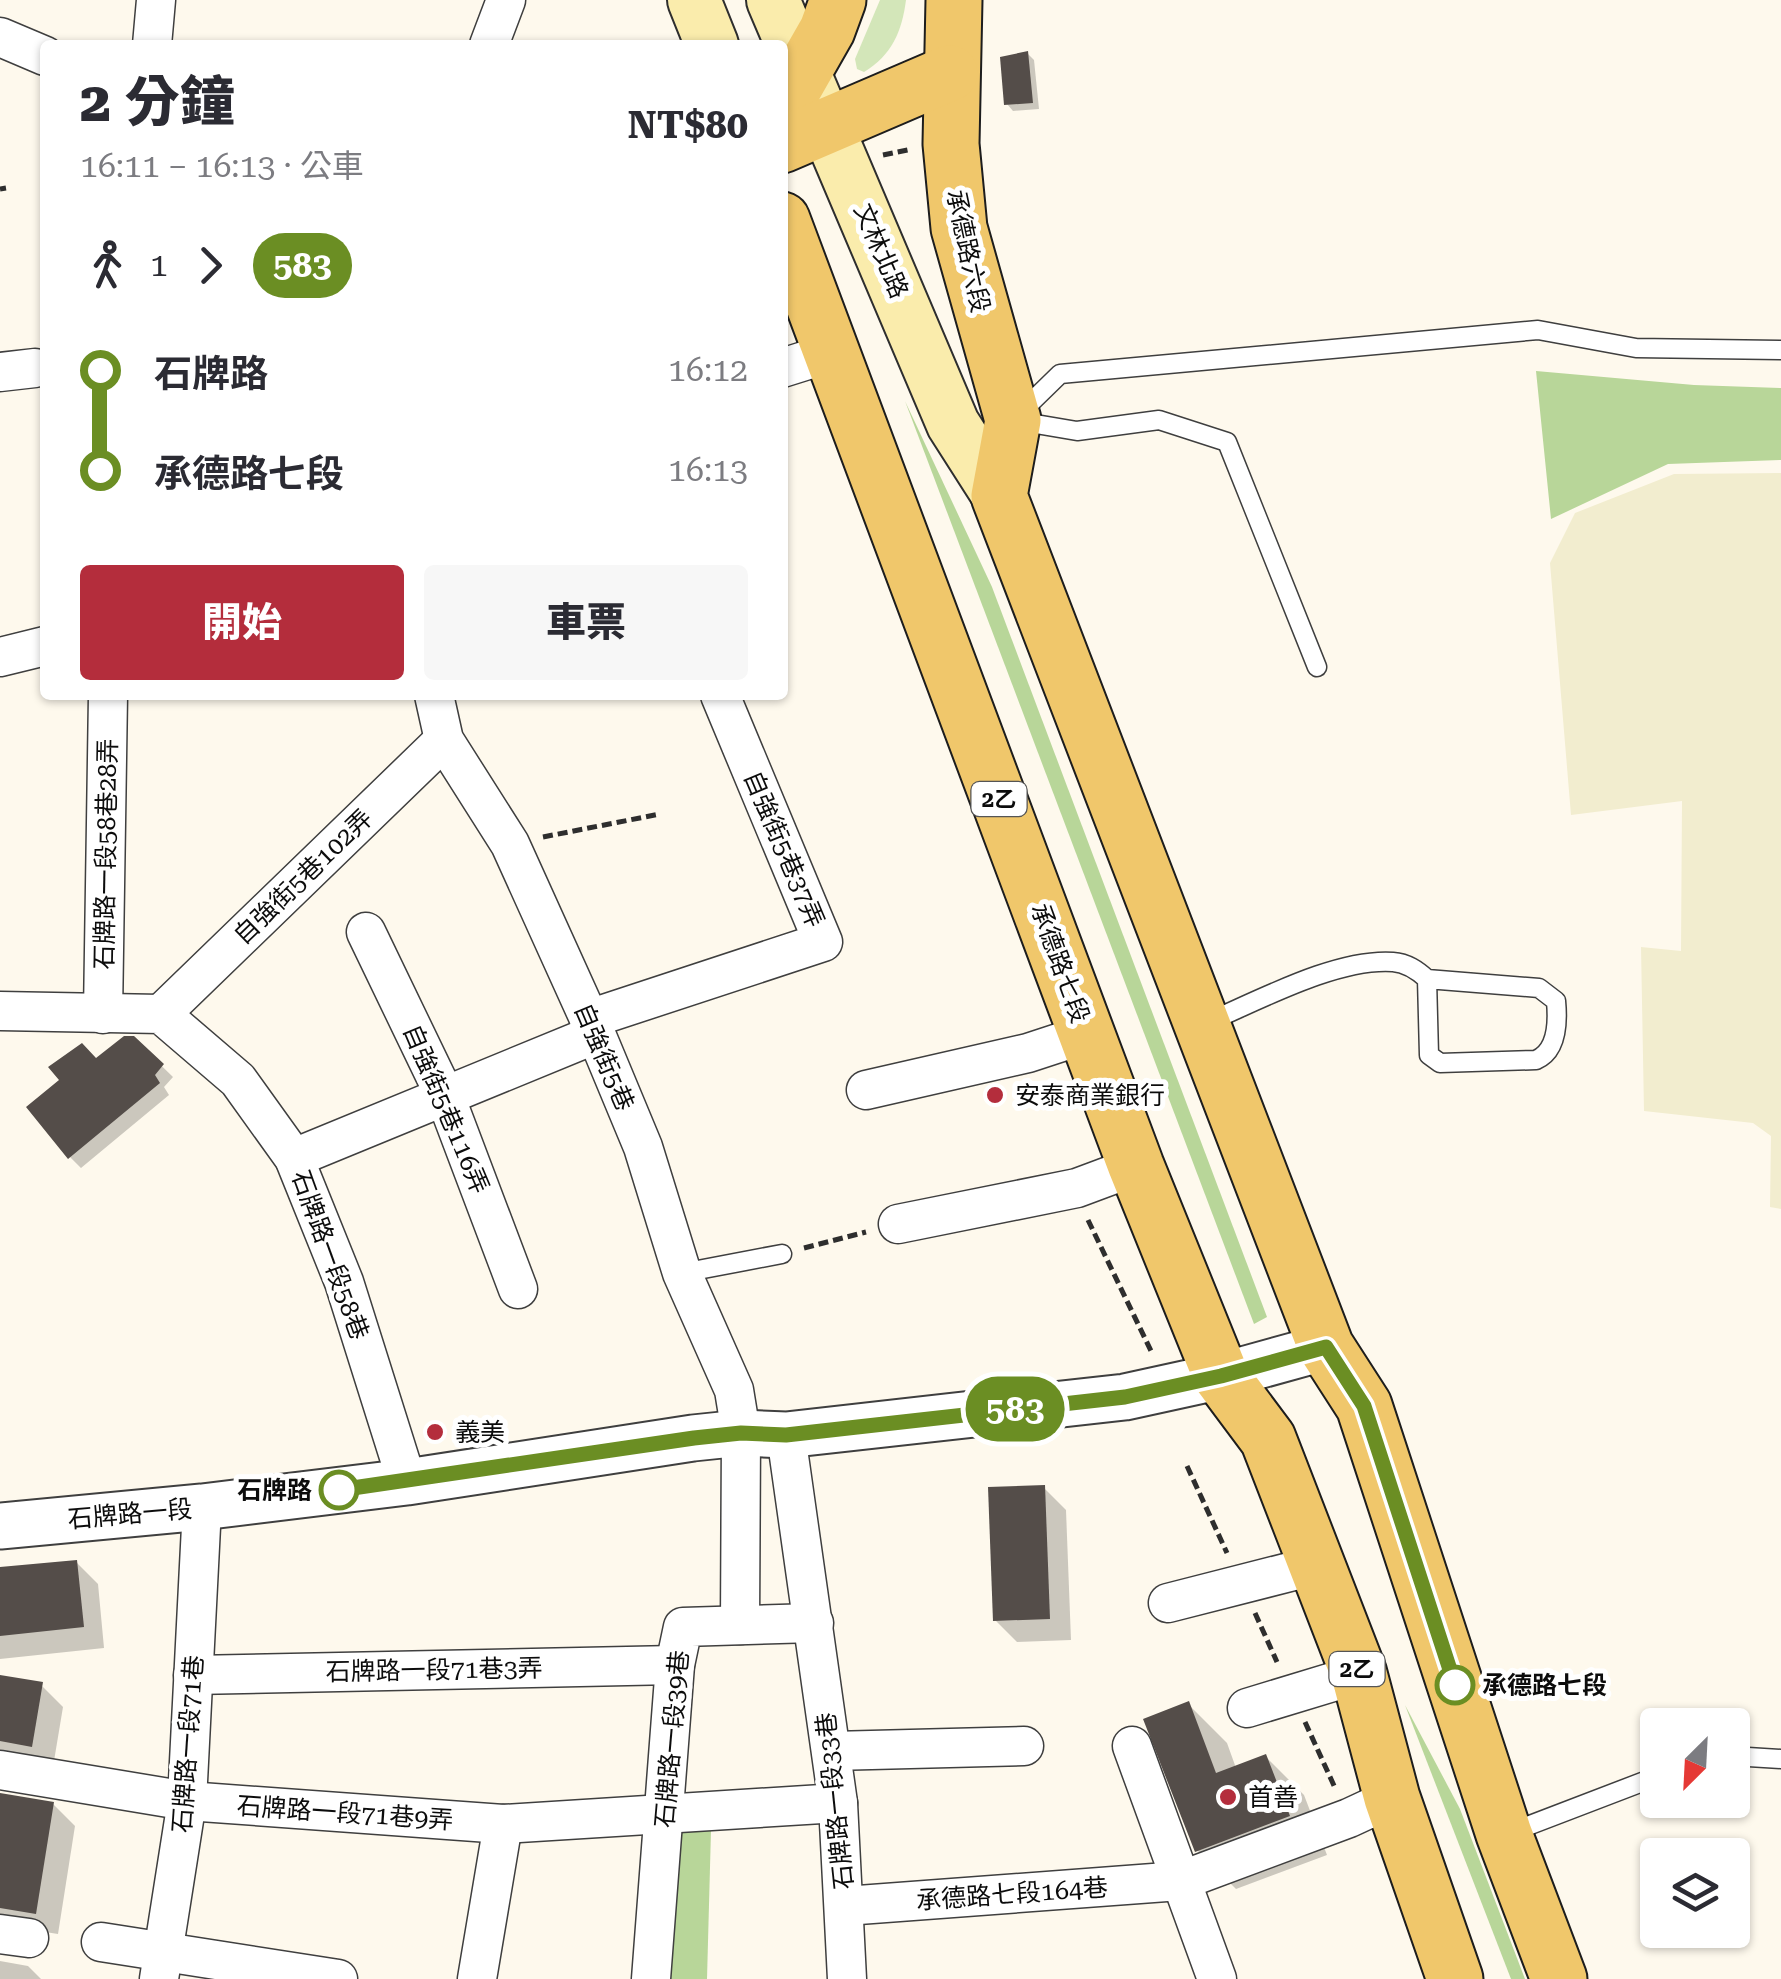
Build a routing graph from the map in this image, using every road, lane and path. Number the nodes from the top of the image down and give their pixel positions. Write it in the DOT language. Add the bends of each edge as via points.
graph roads {
  1 [pos="156,0"];
  2 [pos="506,0"];
  3 [pos="694,0"];
  4 [pos="773,0"];
  5 [pos="838,0"];
  6 [pos="954,0"];
  7 [pos="0,38"];
  8 [pos="152,40"];
  9 [pos="491,40"];
  10 [pos="710,40"];
  11 [pos="782,40"];
  12 [pos="40,54"];
  13 [pos="788,65"];
  14 [pos="950,73"];
  15 [pos="799,113"];
  16 [pos="913,149"];
  17 [pos="880,156"];
  18 [pos="788,235"];
  19 [pos="1781,350"];
  20 [pos="834,352"];
  21 [pos="788,366"];
  22 [pos="1013,420"];
  23 [pos="999,496"];
  24 [pos="40,647"];
  25 [pos="0,657"];
  26 [pos="1317,667"];
  27 [pos="108,700"];
  28 [pos="435,700"];
  29 [pos="722,700"];
  30 [pos="444,740"];
  31 [pos="660,814"];
  32 [pos="510,844"];
  33 [pos="366,932"];
  34 [pos="1427,979"];
  35 [pos="0,1011"];
  36 [pos="103,1014"];
  37 [pos="161,1014"];
  38 [pos="1202,1025"];
  39 [pos="592,1027"];
  40 [pos="1086,1034"];
  41 [pos="866,1090"];
  42 [pos="445,1096"];
  43 [pos="294,1158"];
  44 [pos="1136,1166"];
  45 [pos="1082,1208"];
  46 [pos="898,1224"];
  47 [pos="782,1254"];
  48 [pos="682,1273"];
  49 [pos="518,1289"];
  50 [pos="1326,1347"];
  51 [pos="1152,1353"];
  52 [pos="1221,1376"];
  53 [pos="741,1433"];
  54 [pos="786,1435"];
  55 [pos="1187,1466"];
  56 [pos="407,1482"];
  57 [pos="202,1507"];
  58 [pos="0,1526"];
  59 [pos="1317,1565"];
  60 [pos="1241,1584"];
  61 [pos="1168,1603"];
  62 [pos="814,1623"];
  63 [pos="740,1625"];
  64 [pos="675,1665"];
  65 [pos="1359,1674"];
  66 [pos="193,1675"];
  67 [pos="1292,1694"];
  68 [pos="1247,1708"];
  69 [pos="1024,1746"];
  70 [pos="1132,1746"];
  71 [pos="832,1751"];
  72 [pos="1750,1757"];
  73 [pos="1781,1759"];
  74 [pos="0,1770"];
  75 [pos="1640,1783"];
  76 [pos="188,1801"];
  77 [pos="838,1803"];
  78 [pos="1371,1808"];
  79 [pos="665,1813"];
  80 [pos="503,1824"];
  81 [pos="1504,1834"];
  82 [pos="1180,1881"];
  83 [pos="845,1906"];
  84 [pos="101,1942"];
  85 [pos="161,1964"];
  86 [pos="338,1979"];
  87 [pos="477,1979"];
  88 [pos="651,1979"];
  89 [pos="847,1979"];
  90 [pos="1217,1979"];
  91 [pos="1455,1979"];
  92 [pos="1559,1979"];
  1 -- 8 [label="street"];
  2 -- 9 [label="street"];
  3 -- 10 [label="main road"];
  4 -- 11 [label="main road, 文林北路"];
  5 -- 15 [label="main road"];
  6 -- 14 [label="main road, 承德路六段"];
  7 -- 12 [label="street"];
  13 -- 15 [label="main road, 文林北路"];
  14 -- 15 [label="main road"];
  14 -- 22 [label="main road, 承德路六段" via="959,228"];
  15 -- 23 [label="main road, 文林北路" via="953,424"];
  16 -- 17 [label="path"];
  18 -- 20 [label="main road, 承德路七段 / 2乙"];
  19 -- 22 [label="lane" via="1636,348 1538,330 1060,374"];
  20 -- 21 [label="street"];
  20 -- 40 [label="main road, 承德路七段 / 2乙"];
  22 -- 23 [label="main road, 承德路六段"];
  22 -- 26 [label="lane" via="1077,431 1159,420 1226,442"];
  23 -- 38 [label="main road"];
  24 -- 25 [label="street"];
  27 -- 36 [label="street, 石牌路一段58巷28弄"];
  28 -- 30 [label="street, 自強街5巷"];
  29 -- 39 [label="street, 自強街5巷37弄" via="823,942"];
  30 -- 32 [label="street, 自強街5巷"];
  30 -- 37 [label="street, 自強街5巷102弄"];
  31 -- 32 [label="path"];
  32 -- 39 [label="street, 自強街5巷"];
  33 -- 42 [label="street, 自強街5巷116弄"];
  34 -- 34 [label="lane" via="1429,1056 1440,1063 1536,1060 1552,1047 1556,1001 1540,988"];
  34 -- 38 [label="lane" via="1394,962 1370,964 1318,975"];
  35 -- 36 [label="street"];
  36 -- 37 [label="street"];
  37 -- 43 [label="street, 石牌路一段58巷" via="238,1080"];
  38 -- 50 [label="main road"];
  39 -- 42 [label="street"];
  39 -- 48 [label="street, 自強街5巷" via="643,1147"];
  40 -- 41 [label="street"];
  40 -- 44 [label="main road, 承德路七段 / 2乙"];
  42 -- 43 [label="street"];
  42 -- 49 [label="street, 自強街5巷116弄"];
  43 -- 56 [label="street, 石牌路一段58巷" via="344,1282"];
  44 -- 46 [label="street" via="1077,1188"];
  44 -- 52 [label="main road, 承德路七段 / 2乙"];
  45 -- 51 [label="path"];
  46 -- 47 [label="path"];
  47 -- 48 [label="lane"];
  48 -- 53 [label="street, 自強街5巷" via="734,1390"];
  50 -- 52 [label="street, 石牌路一段"];
  50 -- 81 [label="main road" via="1364,1406"];
  52 -- 54 [label="street, 石牌路一段" via="1125,1397"];
  52 -- 59 [label="main road, 承德路七段 / 2乙" via="1268,1439"];
  53 -- 54 [label="street, 石牌路一段"];
  53 -- 56 [label="street, 石牌路一段"];
  53 -- 63 [label="street"];
  54 -- 62 [label="street, 石牌路一段33巷"];
  55 -- 60 [label="path"];
  56 -- 57 [label="street, 石牌路一段"];
  57 -- 58 [label="street, 石牌路一段"];
  57 -- 66 [label="street, 石牌路一段71巷"];
  59 -- 60 [label="street"];
  59 -- 65 [label="main road, 承德路七段 / 2乙"];
  60 -- 61 [label="street"];
  60 -- 67 [label="path"];
  62 -- 63 [label="street"];
  62 -- 71 [label="street, 石牌路一段33巷"];
  63 -- 64 [label="street, 石牌路一段39巷" via="683,1628"];
  64 -- 66 [label="street, 石牌路一段71巷3弄"];
  64 -- 79 [label="street, 石牌路一段39巷"];
  65 -- 67 [label="street"];
  65 -- 78 [label="main road, 承德路七段 / 2乙"];
  66 -- 76 [label="street, 石牌路一段71巷"];
  67 -- 68 [label="street"];
  67 -- 78 [label="path"];
  69 -- 71 [label="street"];
  70 -- 82 [label="street"];
  71 -- 77 [label="street, 石牌路一段33巷"];
  72 -- 73 [label="lane"];
  74 -- 76 [label="street, 石牌路一段71巷9弄"];
  75 -- 81 [label="lane"];
  76 -- 80 [label="street, 石牌路一段71巷9弄"];
  76 -- 85 [label="street, 石牌路一段71巷"];
  77 -- 79 [label="street, 石牌路一段71巷9弄"];
  77 -- 83 [label="street, 石牌路一段33巷"];
  78 -- 82 [label="street, 承德路七段164巷"];
  78 -- 91 [label="main road, 承德路七段 / 2乙"];
  79 -- 80 [label="street, 石牌路一段71巷9弄"];
  79 -- 88 [label="street, 石牌路一段39巷"];
  80 -- 87 [label="street"];
  81 -- 92 [label="main road"];
  82 -- 83 [label="street, 承德路七段164巷"];
  82 -- 90 [label="street"];
  83 -- 89 [label="street, 石牌路一段33巷"];
  84 -- 85 [label="street"];
  85 -- 86 [label="street"];
}
